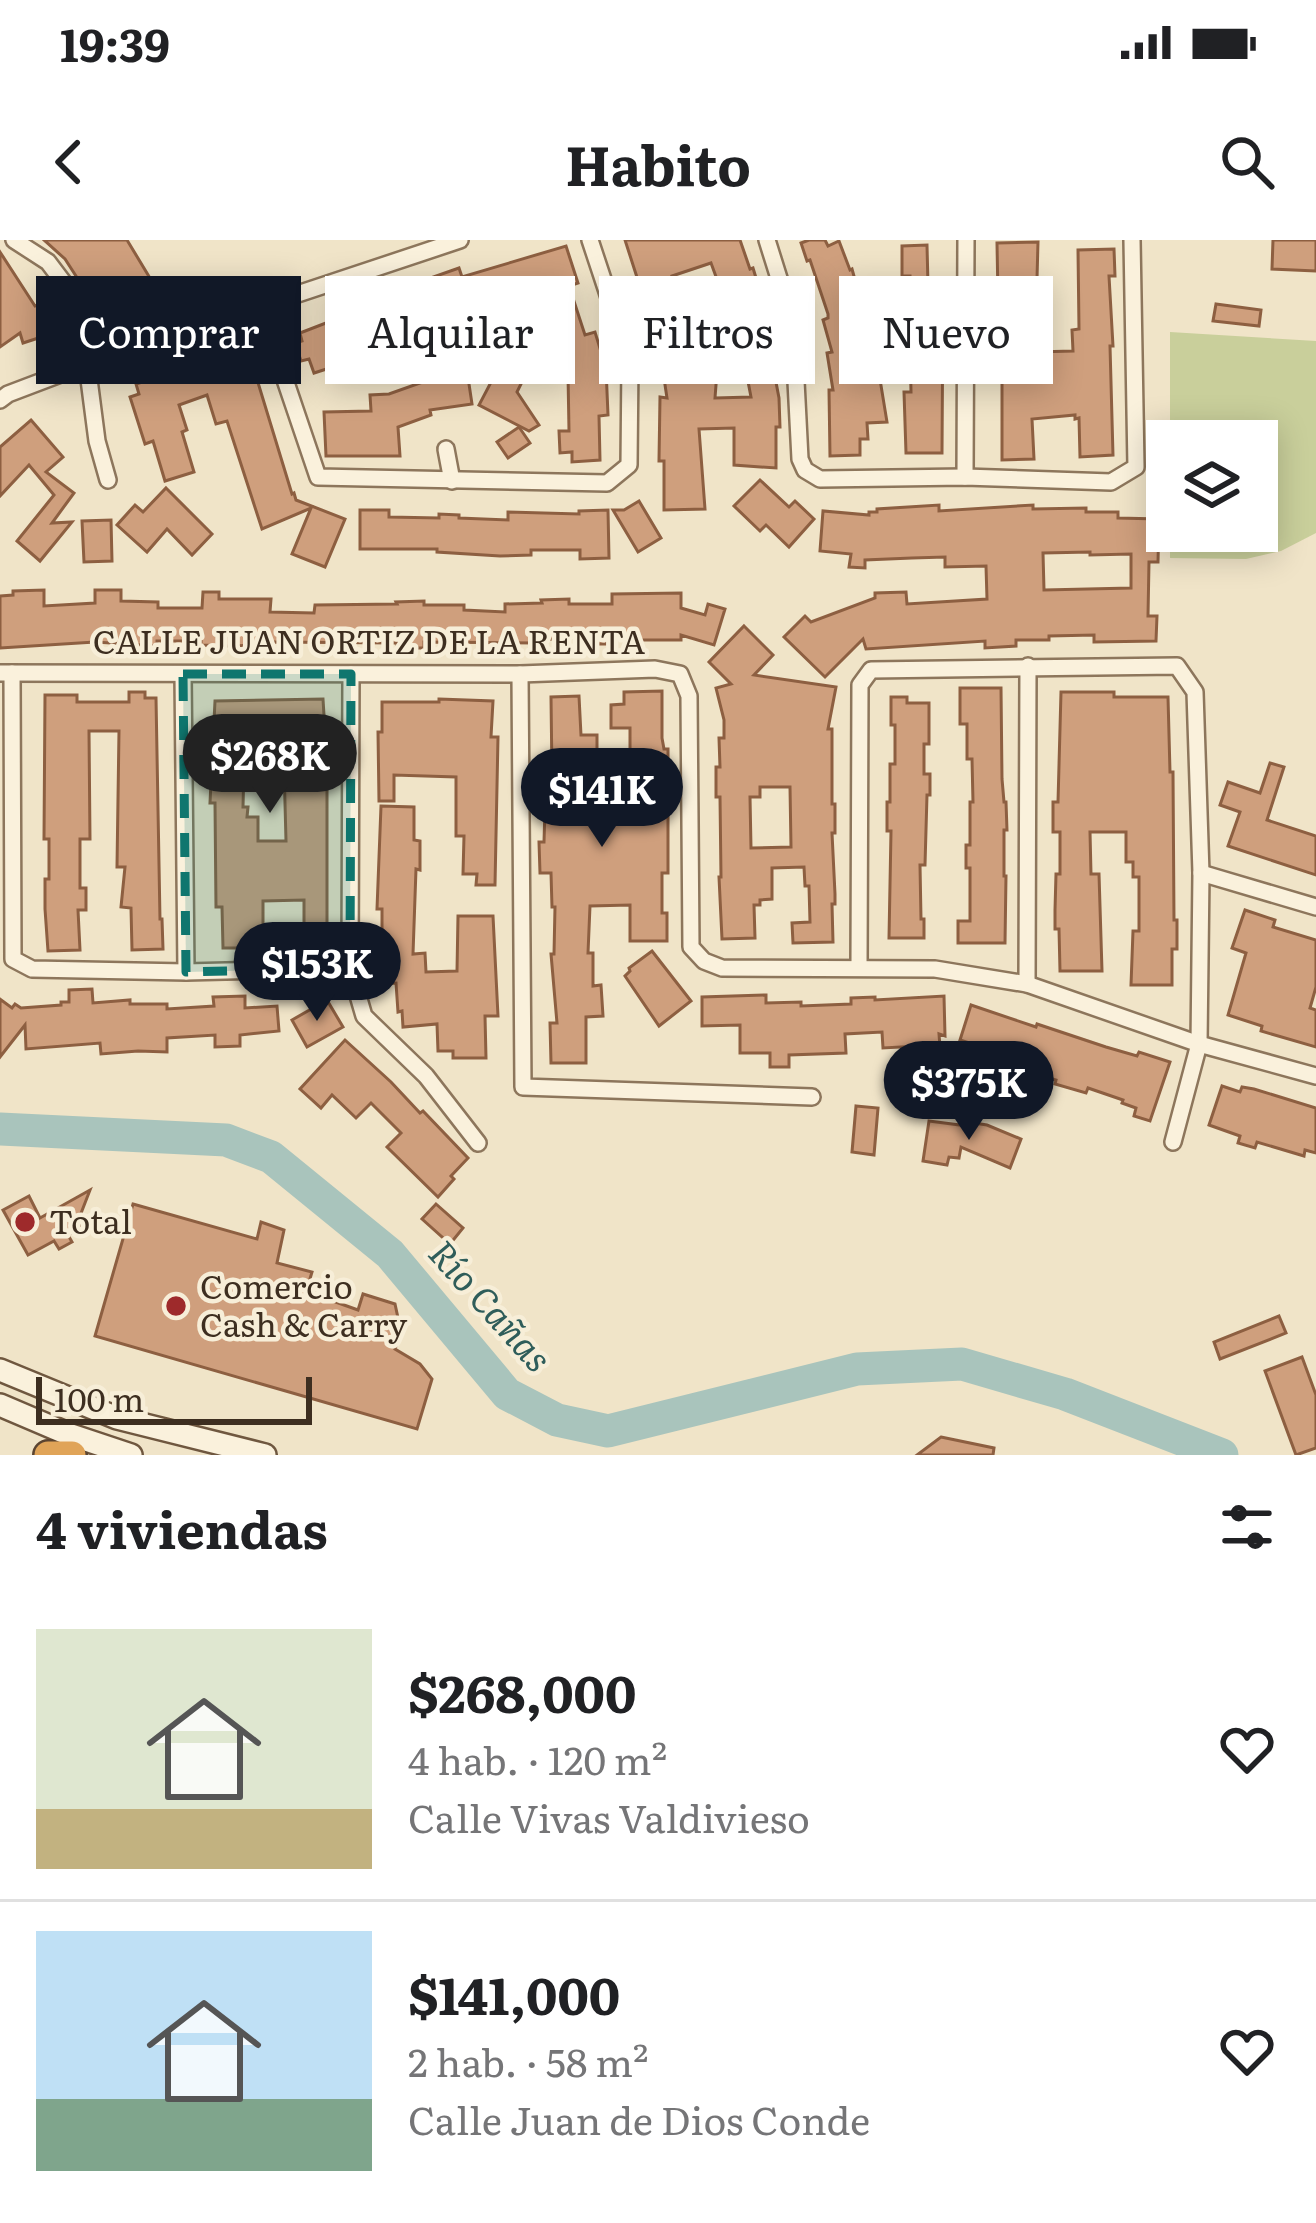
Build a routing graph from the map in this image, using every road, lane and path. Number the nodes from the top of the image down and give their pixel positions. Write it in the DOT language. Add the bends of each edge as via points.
graph roads {
  1 [pos="11,240"];
  2 [pos="460,240"];
  3 [pos="590,240"];
  4 [pos="767,240"];
  5 [pos="966,240"];
  6 [pos="1132,240"];
  7 [pos="0,246"];
  8 [pos="59,276"];
  9 [pos="301,293"];
  10 [pos="36,383"];
  11 [pos="90,384"];
  12 [pos="286,384"];
  13 [pos="0,400"];
  14 [pos="446,449"];
  15 [pos="965,477"];
  16 [pos="108,480"];
  17 [pos="452,481"];
  18 [pos="1028,666"];
  19 [pos="6,674"];
  20 [pos="183,674"];
  21 [pos="351,674"];
  22 [pos="520,674"];
  23 [pos="1201,873"];
  24 [pos="1316,907"];
  25 [pos="350,968"];
  26 [pos="859,968"];
  27 [pos="186,972"];
  28 [pos="1027,984"];
  29 [pos="1198,1044"];
  30 [pos="1316,1076"];
  31 [pos="812,1097"];
  32 [pos="1173,1142"];
  33 [pos="478,1143"];
  34 [pos="0,1370"];
  35 [pos="0,1405"];
  36 [pos="48,1455"];
  37 [pos="72,1455"];
  38 [pos="130,1455"];
  39 [pos="266,1455"];
  1 -- 7 [label="street"];
  1 -- 8 [label="street"];
  2 -- 9 [label="street"];
  3 -- 17 [label="street" via="630,361 629,465 607,483"];
  4 -- 15 [label="street" via="793,323 805,470 820,479"];
  5 -- 15 [label="street"];
  6 -- 15 [label="street" via="1136,467 1111,482"];
  10 -- 13 [label="street"];
  11 -- 16 [label="street"];
  12 -- 17 [label="street" via="318,477"];
  14 -- 17 [label="street"];
  18 -- 23 [label="street" via="1177,666 1195,692"];
  18 -- 26 [label="street" via="871,670 860,685"];
  18 -- 28 [label="street"];
  19 -- 20 [label="street, CALLE JUAN ORTIZ DE LA RENTA"];
  19 -- 27 [label="street" via="14,959 32,969"];
  20 -- 21 [label="street, CALLE JUAN ORTIZ DE LA RENTA"];
  20 -- 27 [label="street"];
  21 -- 22 [label="street, CALLE JUAN ORTIZ DE LA RENTA"];
  21 -- 25 [label="street"];
  22 -- 26 [label="street, CALLE JUAN ORTIZ DE LA RENTA" via="680,674 688,696 692,947 722,968"];
  22 -- 31 [label="street" via="523,1087"];
  23 -- 24 [label="street"];
  23 -- 29 [label="street"];
  25 -- 27 [label="street"];
  25 -- 33 [label="street" via="364,1016 426,1076"];
  26 -- 28 [label="street, CALLE JUAN ORTIZ DE LA RENTA" via="935,969"];
  28 -- 29 [label="street, CALLE JUAN ORTIZ DE LA RENTA"];
  29 -- 30 [label="street, CALLE JUAN ORTIZ DE LA RENTA"];
  29 -- 32 [label="street"];
  34 -- 39 [label="street" via="117,1418"];
  35 -- 38 [label="street"];
  36 -- 37 [label="highway"];
}
